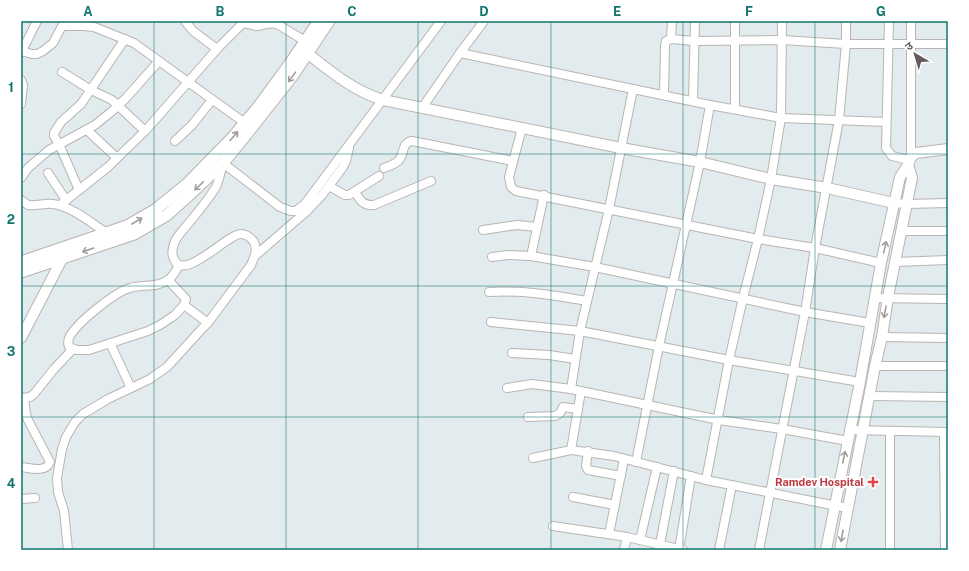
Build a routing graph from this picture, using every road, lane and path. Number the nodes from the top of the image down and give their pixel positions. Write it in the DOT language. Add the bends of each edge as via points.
graph roads {
  1 [pos="37,21"];
  2 [pos="185,21"];
  3 [pos="319,21"];
  4 [pos="329,21"];
  5 [pos="441,21"];
  6 [pos="484,21"];
  7 [pos="672,21"];
  8 [pos="694,21"];
  9 [pos="735,21"];
  10 [pos="782,21"];
  11 [pos="846,21"];
  12 [pos="889,21"];
  13 [pos="911,21"];
  14 [pos="82,23"];
  15 [pos="260,23"];
  16 [pos="97,25"];
  17 [pos="125,39"];
  18 [pos="671,39"];
  19 [pos="735,40"];
  20 [pos="782,40"];
  21 [pos="305,41"];
  22 [pos="694,41"];
  23 [pos="889,43"];
  24 [pos="911,43"];
  25 [pos="846,44"];
  26 [pos="948,44"];
  27 [pos="217,49"];
  28 [pos="21,51"];
  29 [pos="460,53"];
  30 [pos="307,54"];
  31 [pos="159,61"];
  32 [pos="62,72"];
  33 [pos="21,80"];
  34 [pos="187,82"];
  35 [pos="633,89"];
  36 [pos="91,90"];
  37 [pos="664,95"];
  38 [pos="212,100"];
  39 [pos="383,100"];
  40 [pos="693,101"];
  41 [pos="21,104"];
  42 [pos="118,105"];
  43 [pos="710,105"];
  44 [pos="422,108"];
  45 [pos="735,109"];
  46 [pos="781,118"];
  47 [pos="839,120"];
  48 [pos="886,122"];
  49 [pos="245,123"];
  50 [pos="522,128"];
  51 [pos="87,130"];
  52 [pos="145,131"];
  53 [pos="175,141"];
  54 [pos="59,144"];
  55 [pos="350,144"];
  56 [pos="621,148"];
  57 [pos="948,149"];
  58 [pos="117,158"];
  59 [pos="909,160"];
  60 [pos="513,161"];
  61 [pos="700,162"];
  62 [pos="223,163"];
  63 [pos="384,168"];
  64 [pos="48,173"];
  65 [pos="379,176"];
  66 [pos="21,178"];
  67 [pos="771,179"];
  68 [pos="431,181"];
  69 [pos="328,186"];
  70 [pos="827,188"];
  71 [pos="79,190"];
  72 [pos="355,192"];
  73 [pos="544,195"];
  74 [pos="21,200"];
  75 [pos="948,202"];
  76 [pos="63,203"];
  77 [pos="894,203"];
  78 [pos="907,204"];
  79 [pos="609,209"];
  80 [pos="686,224"];
  81 [pos="537,226"];
  82 [pos="483,230"];
  83 [pos="902,231"];
  84 [pos="948,231"];
  85 [pos="107,233"];
  86 [pos="758,239"];
  87 [pos="815,248"];
  88 [pos="256,255"];
  89 [pos="492,256"];
  90 [pos="531,256"];
  91 [pos="62,259"];
  92 [pos="948,260"];
  93 [pos="21,262"];
  94 [pos="895,262"];
  95 [pos="881,263"];
  96 [pos="179,265"];
  97 [pos="596,268"];
  98 [pos="21,272"];
  99 [pos="168,280"];
  100 [pos="672,284"];
  101 [pos="489,292"];
  102 [pos="888,297"];
  103 [pos="743,298"];
  104 [pos="875,298"];
  105 [pos="948,298"];
  106 [pos="587,301"];
  107 [pos="184,304"];
  108 [pos="805,312"];
  109 [pos="491,322"];
  110 [pos="208,323"];
  111 [pos="870,323"];
  112 [pos="580,331"];
  113 [pos="882,337"];
  114 [pos="21,338"];
  115 [pos="948,338"];
  116 [pos="110,343"];
  117 [pos="659,346"];
  118 [pos="73,349"];
  119 [pos="512,353"];
  120 [pos="575,359"];
  121 [pos="730,360"];
  122 [pos="875,366"];
  123 [pos="948,366"];
  124 [pos="793,370"];
  125 [pos="860,382"];
  126 [pos="131,388"];
  127 [pos="507,388"];
  128 [pos="571,389"];
  129 [pos="581,391"];
  130 [pos="870,396"];
  131 [pos="948,397"];
  132 [pos="23,398"];
  133 [pos="647,404"];
  134 [pos="578,409"];
  135 [pos="528,416"];
  136 [pos="719,420"];
  137 [pos="782,429"];
  138 [pos="863,431"];
  139 [pos="890,432"];
  140 [pos="946,432"];
  141 [pos="848,436"];
  142 [pos="571,450"];
  143 [pos="588,451"];
  144 [pos="533,458"];
  145 [pos="624,459"];
  146 [pos="636,462"];
  147 [pos="21,467"];
  148 [pos="657,467"];
  149 [pos="674,471"];
  150 [pos="621,476"];
  151 [pos="691,476"];
  152 [pos="706,480"];
  153 [pos="732,485"];
  154 [pos="771,493"];
  155 [pos="573,497"];
  156 [pos="35,498"];
  157 [pos="21,499"];
  158 [pos="615,505"];
  159 [pos="834,505"];
  160 [pos="847,508"];
  161 [pos="553,526"];
  162 [pos="609,534"];
  163 [pos="627,537"];
  164 [pos="640,540"];
  165 [pos="659,547"];
  166 [pos="68,550"];
  167 [pos="624,550"];
  168 [pos="680,550"];
  169 [pos="719,550"];
  170 [pos="759,550"];
  171 [pos="826,550"];
  172 [pos="840,550"];
  173 [pos="890,550"];
  174 [pos="945,550"];
  1 -- 28 [label="street"];
  2 -- 27 [label="street" via="193,31"];
  3 -- 21 [label="main road"];
  4 -- 30 [label="main road"];
  5 -- 39 [label="street"];
  6 -- 29 [label="street"];
  7 -- 18 [label="street"];
  8 -- 22 [label="street"];
  9 -- 19 [label="street"];
  10 -- 20 [label="street"];
  11 -- 25 [label="street"];
  12 -- 23 [label="street"];
  13 -- 24 [label="street"];
  14 -- 16 [label="street"];
  14 -- 28 [label="street" via="62,26 52,43 37,54"];
  15 -- 21 [label="street" via="277,24"];
  15 -- 27 [label="street" via="257,26 242,24"];
  16 -- 17 [label="street"];
  17 -- 31 [label="street"];
  17 -- 36 [label="street"];
  18 -- 22 [label="street"];
  18 -- 37 [label="street" via="666,41 665,45"];
  19 -- 20 [label="street"];
  19 -- 22 [label="street"];
  19 -- 45 [label="street"];
  20 -- 25 [label="street"];
  20 -- 46 [label="street"];
  21 -- 49 [label="main road"];
  22 -- 40 [label="street"];
  23 -- 24 [label="street"];
  23 -- 25 [label="street"];
  23 -- 48 [label="street"];
  24 -- 26 [label="street"];
  24 -- 59 [label="street"];
  25 -- 47 [label="street"];
  27 -- 34 [label="street"];
  29 -- 35 [label="street"];
  29 -- 44 [label="street"];
  30 -- 39 [label="street" via="359,91"];
  30 -- 62 [label="main road, one-way"];
  31 -- 34 [label="street"];
  31 -- 42 [label="street"];
  32 -- 36 [label="street"];
  33 -- 41 [label="street"];
  34 -- 38 [label="street"];
  34 -- 52 [label="street"];
  35 -- 37 [label="street"];
  35 -- 56 [label="street"];
  36 -- 42 [label="street"];
  36 -- 54 [label="street" via="81,104 55,129 54,136"];
  37 -- 40 [label="street"];
  38 -- 49 [label="street"];
  38 -- 53 [label="street"];
  39 -- 44 [label="street"];
  39 -- 55 [label="street"];
  40 -- 43 [label="street"];
  42 -- 51 [label="street"];
  42 -- 52 [label="street"];
  43 -- 45 [label="street"];
  43 -- 61 [label="street"];
  44 -- 50 [label="street"];
  45 -- 46 [label="street"];
  46 -- 47 [label="street"];
  46 -- 67 [label="street"];
  47 -- 48 [label="street"];
  47 -- 70 [label="street"];
  48 -- 59 [label="street" via="888,153"];
  85 -- 49 [label="main road, one-way" via="127,226 155,210 182,189"];
  50 -- 56 [label="street"];
  50 -- 60 [label="street"];
  51 -- 54 [label="street"];
  51 -- 58 [label="street"];
  52 -- 58 [label="street"];
  54 -- 66 [label="street" via="28,168"];
  54 -- 71 [label="street"];
  55 -- 62 [label="street" via="305,204 291,212 280,207"];
  55 -- 69 [label="street" via="346,160"];
  56 -- 61 [label="street"];
  56 -- 79 [label="street"];
  57 -- 59 [label="street" via="921,151"];
  58 -- 71 [label="street"];
  59 -- 77 [label="street" via="900,176"];
  59 -- 78 [label="street" via="912,178"];
  60 -- 63 [label="street" via="412,141 404,145 399,160"];
  60 -- 73 [label="street" via="509,177 511,187 516,191"];
  61 -- 67 [label="street"];
  61 -- 80 [label="street"];
  62 -- 91 [label="main road, one-way" via="187,198 151,225 134,234"];
  62 -- 96 [label="street" via="217,185 208,200 174,243 173,258"];
  64 -- 76 [label="street"];
  65 -- 72 [label="street"];
  67 -- 70 [label="street"];
  67 -- 86 [label="street"];
  68 -- 72 [label="street" via="374,205 364,204"];
  69 -- 72 [label="street" via="345,195"];
  69 -- 88 [label="street" via="307,211"];
  70 -- 77 [label="street"];
  70 -- 87 [label="street"];
  71 -- 76 [label="street"];
  73 -- 79 [label="street"];
  73 -- 81 [label="street"];
  74 -- 76 [label="street" via="28,205"];
  75 -- 78 [label="street"];
  76 -- 85 [label="street"];
  77 -- 78 [label="street"];
  95 -- 77 [label="street, one-way"];
  78 -- 83 [label="street"];
  79 -- 80 [label="street"];
  79 -- 97 [label="street"];
  80 -- 86 [label="street"];
  80 -- 100 [label="street"];
  81 -- 82 [label="street" via="518,225"];
  81 -- 90 [label="street"];
  83 -- 84 [label="street"];
  83 -- 94 [label="street"];
  85 -- 93 [label="main road"];
  86 -- 87 [label="street"];
  86 -- 103 [label="street"];
  87 -- 95 [label="street"];
  87 -- 108 [label="street"];
  88 -- 96 [label="street" via="253,241 242,234 229,239 187,266"];
  88 -- 110 [label="street"];
  89 -- 90 [label="street"];
  90 -- 97 [label="street"];
  91 -- 98 [label="main road"];
  91 -- 114 [label="street"];
  92 -- 94 [label="street"];
  94 -- 102 [label="street"];
  95 -- 104 [label="street"];
  96 -- 99 [label="street"];
  97 -- 100 [label="street"];
  97 -- 106 [label="street"];
  99 -- 107 [label="street" via="186,300"];
  99 -- 118 [label="street" via="153,286 129,288 107,301 73,331 68,342 69,347"];
  100 -- 103 [label="street"];
  100 -- 117 [label="street"];
  101 -- 106 [label="street" via="527,292"];
  102 -- 104 [label="street"];
  102 -- 105 [label="street"];
  102 -- 113 [label="street, one-way"];
  103 -- 108 [label="street"];
  103 -- 121 [label="street"];
  104 -- 111 [label="street"];
  106 -- 112 [label="street"];
  107 -- 110 [label="street"];
  107 -- 116 [label="street" via="175,315 160,325"];
  108 -- 111 [label="street"];
  108 -- 124 [label="street"];
  109 -- 112 [label="street"];
  110 -- 126 [label="street" via="166,368"];
  111 -- 125 [label="street"];
  112 -- 117 [label="street"];
  112 -- 120 [label="street"];
  113 -- 115 [label="street"];
  113 -- 122 [label="street"];
  116 -- 118 [label="street" via="83,351"];
  116 -- 126 [label="street"];
  117 -- 121 [label="street"];
  117 -- 133 [label="street"];
  118 -- 132 [label="street" via="30,398"];
  119 -- 120 [label="street"];
  120 -- 128 [label="street"];
  121 -- 124 [label="street"];
  121 -- 136 [label="street"];
  122 -- 123 [label="street"];
  122 -- 130 [label="street"];
  124 -- 125 [label="street"];
  124 -- 137 [label="street"];
  125 -- 141 [label="street"];
  126 -- 166 [label="street" via="83,414 66,437 57,478"];
  127 -- 128 [label="street" via="532,384"];
  128 -- 129 [label="street"];
  129 -- 133 [label="street"];
  129 -- 134 [label="street"];
  130 -- 131 [label="street"];
  130 -- 138 [label="street"];
  132 -- 147 [label="street" via="28,420 50,462 42,469"];
  133 -- 136 [label="street"];
  133 -- 146 [label="street"];
  134 -- 135 [label="street" via="565,406 555,416"];
  134 -- 142 [label="street"];
  136 -- 137 [label="street"];
  136 -- 152 [label="street"];
  137 -- 141 [label="street"];
  137 -- 154 [label="street"];
  138 -- 139 [label="street"];
  138 -- 141 [label="street"];
  138 -- 160 [label="street"];
  139 -- 140 [label="street"];
  139 -- 173 [label="street"];
  140 -- 174 [label="street"];
  159 -- 141 [label="street, one-way"];
  142 -- 143 [label="street"];
  142 -- 144 [label="street"];
  143 -- 145 [label="street"];
  143 -- 150 [label="street" via="588,470"];
  145 -- 146 [label="street"];
  145 -- 150 [label="street"];
  146 -- 148 [label="street"];
  148 -- 149 [label="street"];
  148 -- 164 [label="street"];
  149 -- 151 [label="street"];
  149 -- 165 [label="street"];
  150 -- 158 [label="street"];
  151 -- 152 [label="street"];
  151 -- 168 [label="street"];
  152 -- 153 [label="street"];
  153 -- 154 [label="street"];
  153 -- 169 [label="street"];
  154 -- 159 [label="street"];
  154 -- 170 [label="street"];
  155 -- 158 [label="street"];
  156 -- 157 [label="street"];
  158 -- 162 [label="street"];
  159 -- 160 [label="street"];
  159 -- 171 [label="street"];
  160 -- 172 [label="street, one-way"];
  161 -- 162 [label="street"];
  162 -- 163 [label="street"];
  163 -- 164 [label="street"];
  163 -- 167 [label="street"];
  164 -- 165 [label="street"];
  165 -- 168 [label="street"];
}
